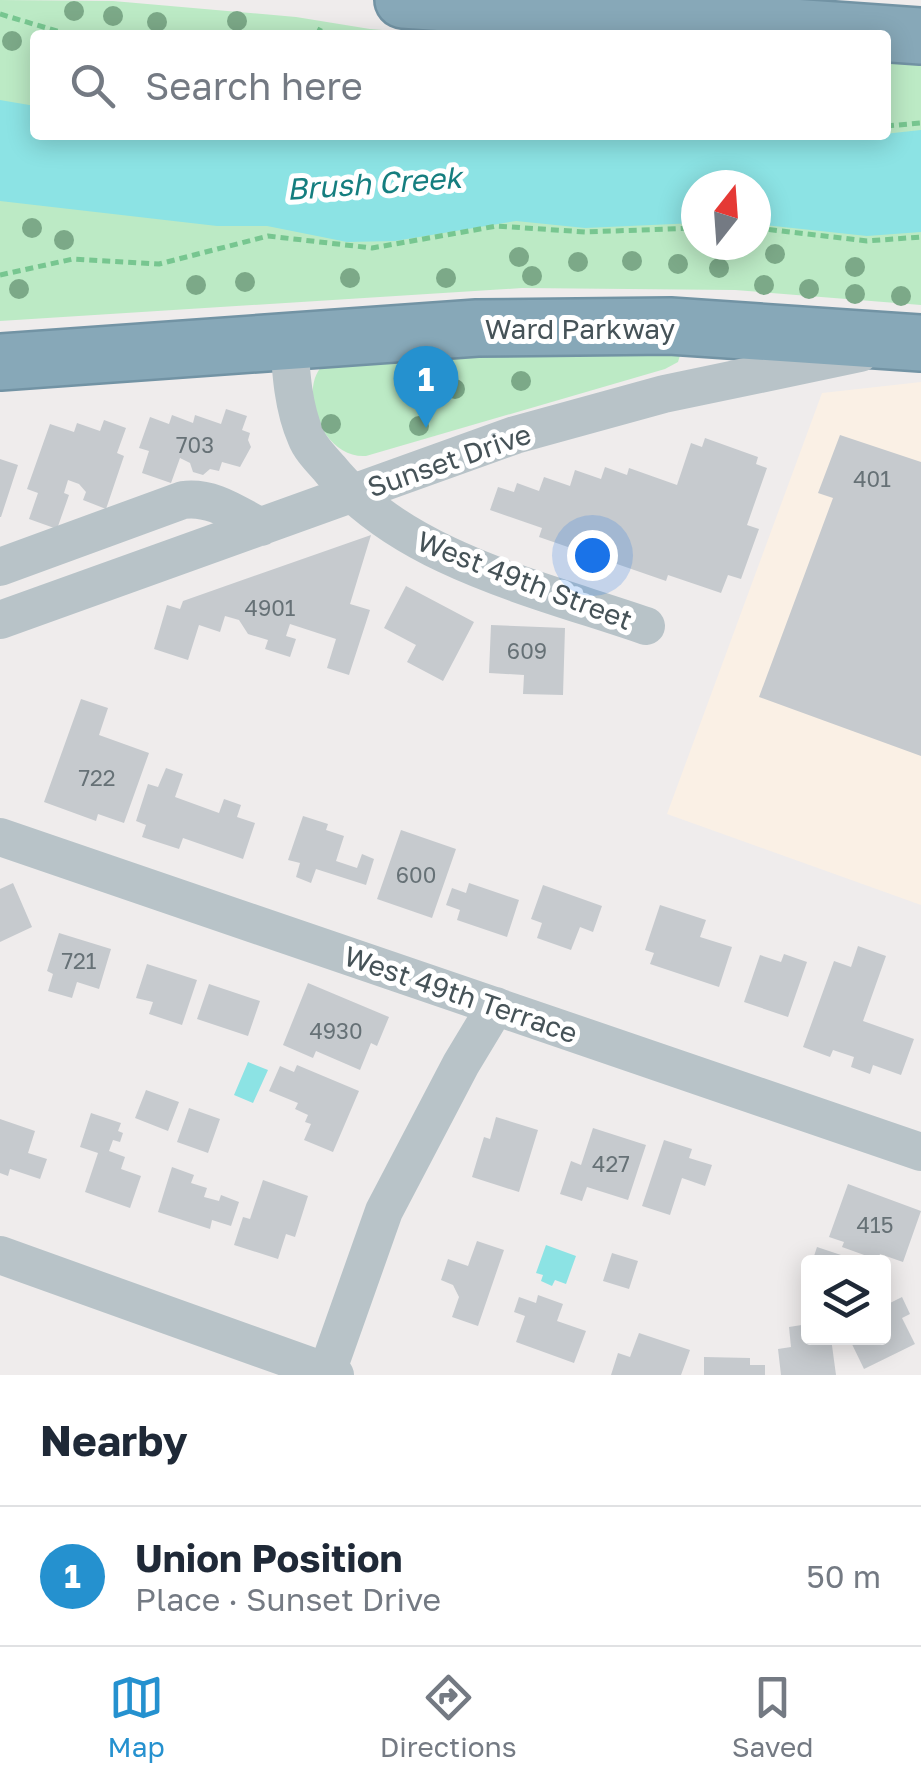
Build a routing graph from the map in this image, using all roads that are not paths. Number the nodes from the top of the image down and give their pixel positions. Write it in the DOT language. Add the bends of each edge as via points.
graph roads {
  1 [pos="403,0"];
  2 [pos="690,10"];
  3 [pos="906,24"];
  4 [pos="289,340"];
  5 [pos="916,343"];
  6 [pos="0,362"];
  7 [pos="350,495"];
  8 [pos="261,527"];
  9 [pos="0,567"];
  10 [pos="0,620"];
  11 [pos="646,626"];
  12 [pos="0,837"];
  13 [pos="496,1006"];
  14 [pos="921,1152"];
  15 [pos="0,1255"];
  16 [pos="331,1374"];
  1 -- 2 [label="highway"];
  2 -- 3 [label="highway"];
  4 -- 5 [label="highway, Ward Parkway" via="477,328 670,326"];
  4 -- 6 [label="highway, Ward Parkway"];
  4 -- 7 [label="street, West 49th Street" via="291,385 306,440"];
  5 -- 7 [label="street, Sunset Drive" via="664,394 516,435"];
  7 -- 8 [label="street, Sunset Drive"];
  7 -- 11 [label="street, West 49th Street" via="410,537"];
  8 -- 9 [label="street" via="209,501 183,500"];
  8 -- 10 [label="street, Sunset Drive"];
  12 -- 13 [label="street, West 49th Terrace"];
  13 -- 14 [label="street, West 49th Terrace"];
  13 -- 16 [label="street" via="384,1211"];
  15 -- 16 [label="street"];
}
